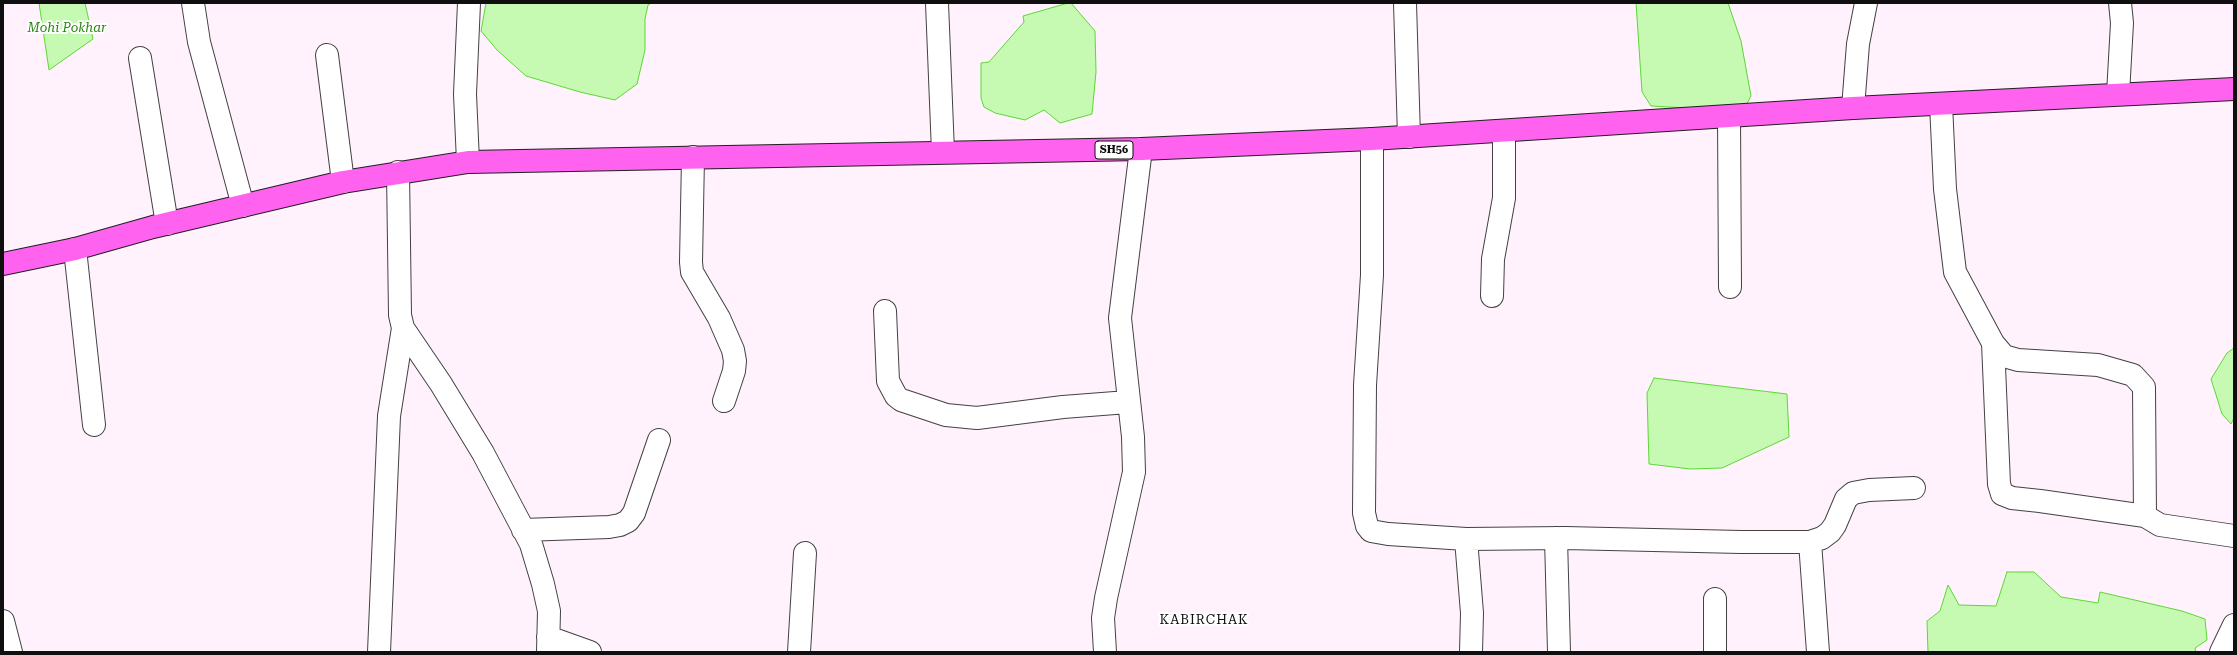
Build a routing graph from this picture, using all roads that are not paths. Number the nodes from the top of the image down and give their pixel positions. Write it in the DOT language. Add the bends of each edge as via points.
graph roads {
  1 [pos="193,3"];
  2 [pos="469,3"];
  3 [pos="937,3"];
  4 [pos="1405,3"];
  5 [pos="1866,3"];
  6 [pos="2120,3"];
  7 [pos="327,55"];
  8 [pos="140,58"];
  9 [pos="2234,89"];
  10 [pos="2118,94"];
  11 [pos="1941,104"];
  12 [pos="1853,108"];
  13 [pos="1728,117"];
  14 [pos="1504,132"];
  15 [pos="1409,137"];
  16 [pos="1372,139"];
  17 [pos="1141,149"];
  18 [pos="943,152"];
  19 [pos="693,157"];
  20 [pos="468,162"];
  21 [pos="398,172"];
  22 [pos="343,182"];
  23 [pos="243,206"];
  24 [pos="167,224"];
  25 [pos="75,249"];
  26 [pos="3,264"];
  27 [pos="1730,287"];
  28 [pos="1492,296"];
  29 [pos="885,312"];
  30 [pos="403,328"];
  31 [pos="1993,343"];
  32 [pos="724,401"];
  33 [pos="1128,402"];
  34 [pos="94,425"];
  35 [pos="659,440"];
  36 [pos="1914,488"];
  37 [pos="2145,516"];
  38 [pos="523,530"];
  39 [pos="2234,536"];
  40 [pos="1556,538"];
  41 [pos="1466,540"];
  42 [pos="1810,542"];
  43 [pos="805,553"];
  44 [pos="1715,599"];
  45 [pos="3,621"];
  46 [pos="2234,625"];
  47 [pos="548,644"];
  48 [pos="11,652"];
  49 [pos="379,652"];
  50 [pos="590,652"];
  51 [pos="799,652"];
  52 [pos="1105,652"];
  53 [pos="1471,652"];
  54 [pos="1559,652"];
  55 [pos="1715,652"];
  56 [pos="1818,652"];
  57 [pos="2221,652"];
  1 -- 23 [label="street" via="199,42"];
  2 -- 20 [label="street" via="465,94"];
  3 -- 18 [label="street"];
  4 -- 15 [label="street"];
  5 -- 12 [label="street" via="1858,44"];
  6 -- 10 [label="street" via="2122,23"];
  7 -- 22 [label="street"];
  8 -- 24 [label="street"];
  9 -- 10 [label="main road, SH56"];
  10 -- 11 [label="main road, SH56"];
  11 -- 12 [label="main road, SH56"];
  11 -- 31 [label="street" via="1945,189 1955,272"];
  12 -- 13 [label="main road, SH56"];
  13 -- 14 [label="main road, SH56"];
  13 -- 27 [label="street"];
  14 -- 15 [label="main road, SH56"];
  14 -- 28 [label="street" via="1504,198 1493,259"];
  15 -- 16 [label="main road, SH56"];
  16 -- 17 [label="main road, SH56"];
  16 -- 41 [label="street" via="1372,275 1365,386 1364,513 1367,526 1371,531 1388,534"];
  17 -- 18 [label="main road, SH56"];
  17 -- 33 [label="street" via="1120,318"];
  18 -- 19 [label="main road, SH56"];
  19 -- 20 [label="main road, SH56"];
  19 -- 32 [label="street" via="692,272 719,318 735,361"];
  20 -- 21 [label="main road, SH56"];
  21 -- 22 [label="main road, SH56"];
  21 -- 30 [label="street" via="400,315"];
  22 -- 23 [label="main road, SH56"];
  23 -- 24 [label="main road, SH56"];
  24 -- 25 [label="main road, SH56"];
  25 -- 26 [label="main road, SH56"];
  25 -- 34 [label="street"];
  29 -- 33 [label="street" via="888,381 901,400 946,415 977,418"];
  30 -- 38 [label="street" via="441,384 482,453"];
  30 -- 49 [label="street" via="390,416"];
  31 -- 37 [label="street" via="2004,356 2098,365 2133,375 2144,387"];
  31 -- 37 [label="street" via="1999,484 2002,494 2012,498"];
  33 -- 52 [label="street" via="1134,472 1106,598 1103,618"];
  35 -- 38 [label="street" via="634,513 628,521 609,527"];
  36 -- 42 [label="street" via="1853,493 1846,499 1836,525 1830,532"];
  37 -- 39 [label="street" via="2160,525"];
  38 -- 47 [label="street" via="531,544 544,584 549,611"];
  40 -- 41 [label="street"];
  40 -- 42 [label="street"];
  40 -- 54 [label="street"];
  41 -- 53 [label="street" via="1472,614"];
  42 -- 56 [label="street"];
  43 -- 51 [label="street"];
  44 -- 55 [label="street"];
  45 -- 48 [label="street"];
  46 -- 57 [label="street"];
  47 -- 50 [label="street"];
}
